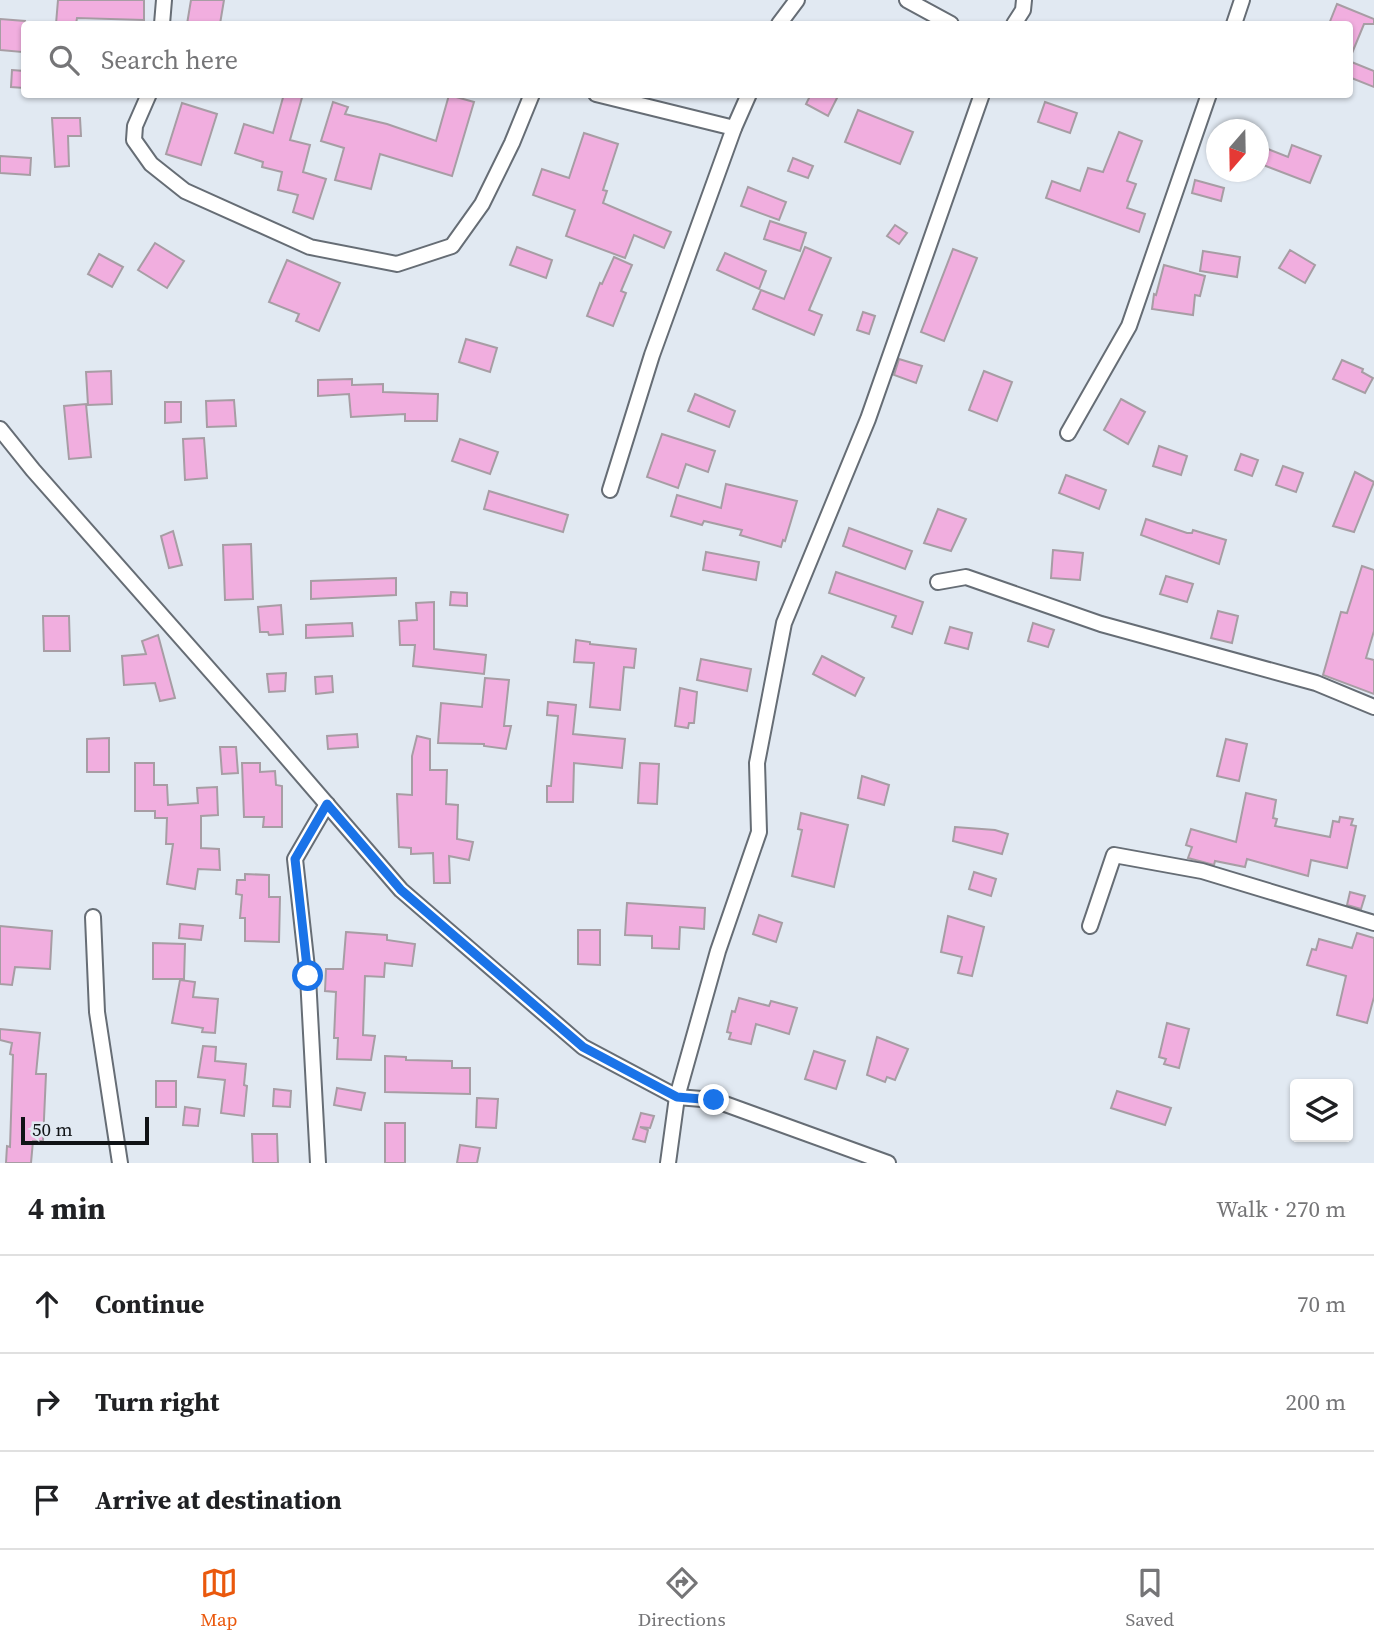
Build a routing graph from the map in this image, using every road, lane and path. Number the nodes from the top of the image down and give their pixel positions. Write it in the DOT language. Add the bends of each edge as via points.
graph roads {
  1 [pos="164,0"];
  2 [pos="797,0"];
  3 [pos="906,0"];
  4 [pos="1024,0"];
  5 [pos="1242,0"];
  6 [pos="162,21"];
  7 [pos="781,21"];
  8 [pos="945,21"];
  9 [pos="1016,21"];
  10 [pos="1235,21"];
  11 [pos="147,98"];
  12 [pos="530,98"];
  13 [pos="612,98"];
  14 [pos="747,98"];
  15 [pos="981,98"];
  16 [pos="1208,98"];
  17 [pos="734,128"];
  18 [pos="0,429"];
  19 [pos="1068,433"];
  20 [pos="610,490"];
  21 [pos="938,582"];
  22 [pos="1374,707"];
  23 [pos="327,804"];
  24 [pos="93,917"];
  25 [pos="1374,923"];
  26 [pos="1090,926"];
  27 [pos="677,1097"];
  28 [pos="120,1163"];
  29 [pos="318,1163"];
  30 [pos="668,1163"];
  31 [pos="888,1163"];
  1 -- 6 [label="street"];
  2 -- 7 [label="street"];
  3 -- 8 [label="street"];
  4 -- 9 [label="street"];
  5 -- 10 [label="street"];
  11 -- 12 [label="street" via="134,140 151,164 185,191 310,247 397,264 452,246 482,204"];
  13 -- 17 [label="street"];
  14 -- 17 [label="street"];
  15 -- 27 [label="street" via="868,419 784,623 757,763 759,832 718,951"];
  16 -- 19 [label="street" via="1129,326"];
  17 -- 20 [label="street" via="652,355"];
  18 -- 23 [label="street"];
  21 -- 22 [label="street" via="966,577 1101,624 1315,683"];
  23 -- 27 [label="street" via="401,890 583,1047"];
  23 -- 29 [label="street" via="295,859 308,976"];
  24 -- 28 [label="street" via="97,1012"];
  25 -- 26 [label="street" via="1202,871 1114,855"];
  27 -- 30 [label="street"];
  27 -- 31 [label="street" via="714,1100"];
}
